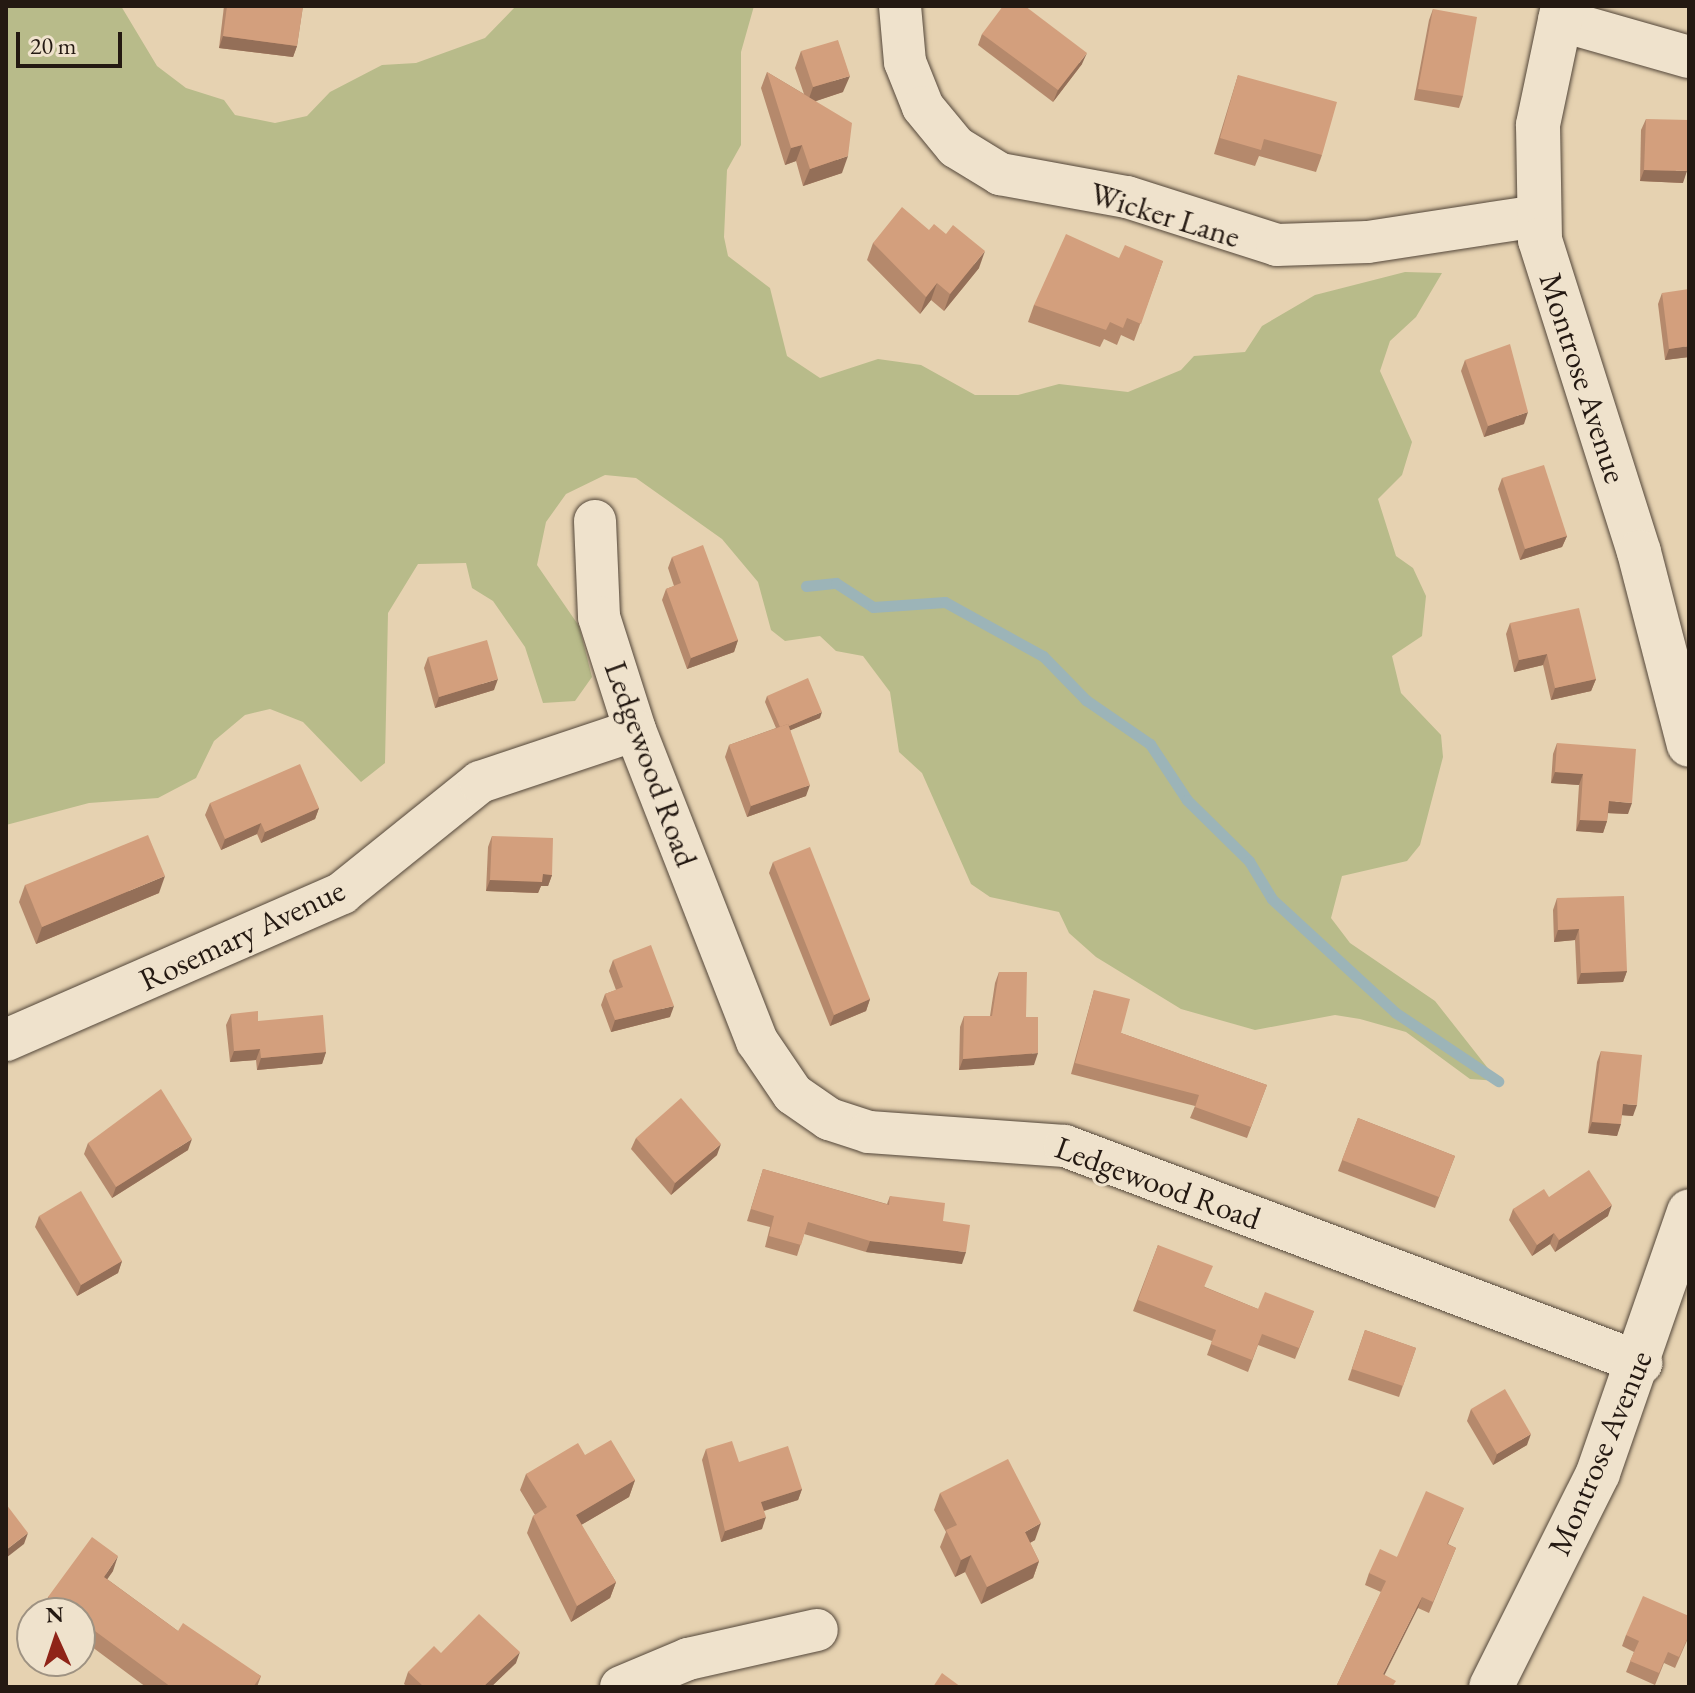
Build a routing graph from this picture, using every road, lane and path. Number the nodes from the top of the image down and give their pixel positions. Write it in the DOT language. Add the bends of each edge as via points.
graph roads {
  1 [pos="900,6"];
  2 [pos="1561,13"];
  3 [pos="1689,57"];
  4 [pos="1538,216"];
  5 [pos="595,521"];
  6 [pos="1683,685"];
  7 [pos="635,730"];
  8 [pos="1689,745"];
  9 [pos="6,1040"];
  10 [pos="1689,1211"];
  11 [pos="1641,1363"];
  12 [pos="817,1630"];
  13 [pos="621,1687"];
  14 [pos="1491,1687"];
  1 -- 4 [label="street, Wicker Lane" via="905,62 923,107 956,147 1000,174 1127,197 1277,245 1368,242"];
  2 -- 3 [label="street"];
  2 -- 4 [label="main road, Montrose Avenue" via="1538,125"];
  4 -- 6 [label="main road, Montrose Avenue" via="1552,292"];
  5 -- 7 [label="street, Ledgewood Road" via="597,607"];
  6 -- 8 [label="main road, Montrose Avenue"];
  7 -- 9 [label="street, Rosemary Avenue" via="480,782 342,893"];
  7 -- 11 [label="street, Ledgewood Road" via="757,1041 779,1078 810,1107 869,1132 1065,1146"];
  10 -- 11 [label="main road, Montrose Avenue"];
  11 -- 14 [label="main road, Montrose Avenue" via="1598,1473"];
  12 -- 13 [label="street" via="688,1659"];
}
